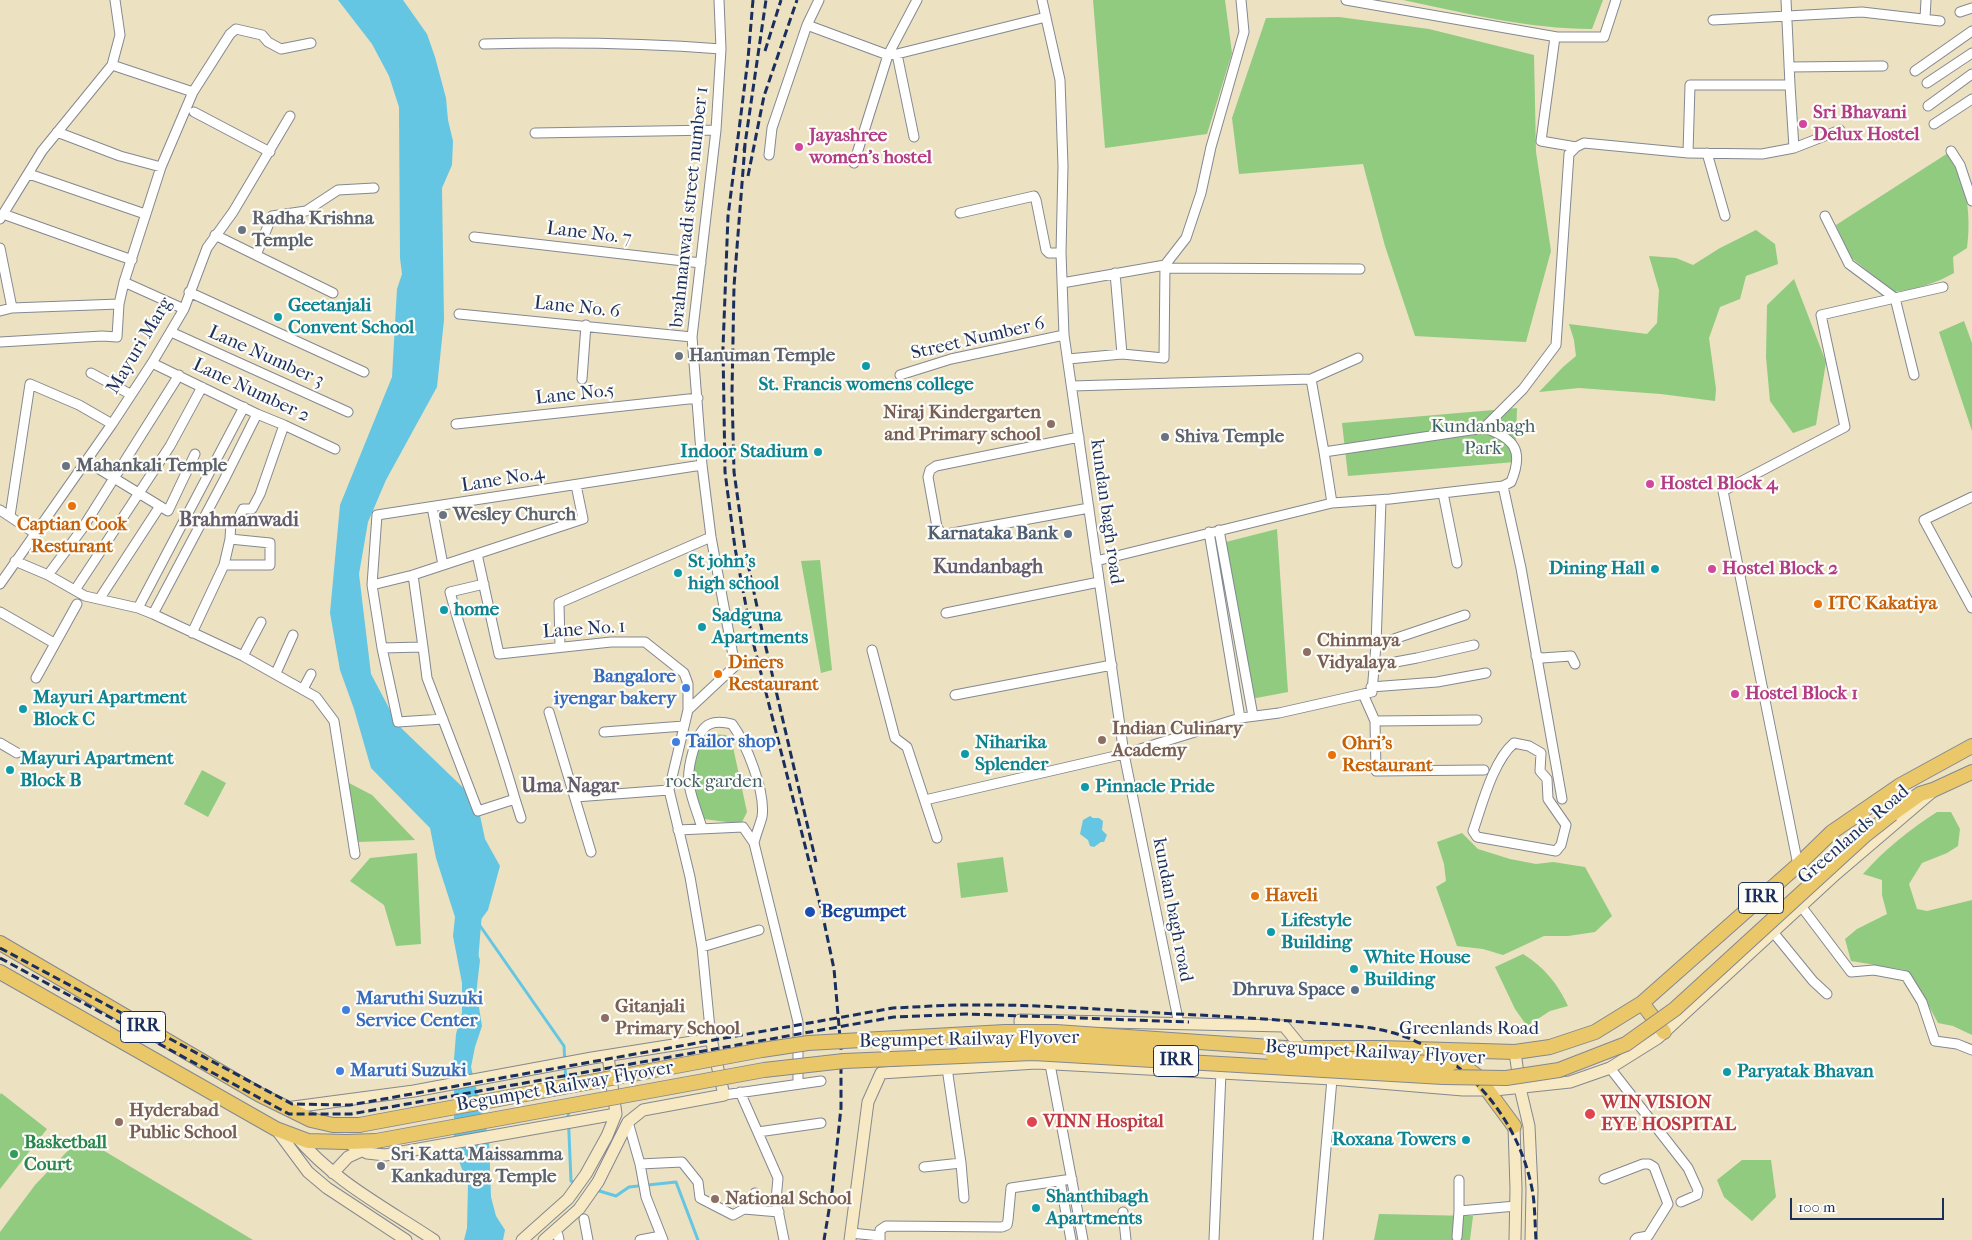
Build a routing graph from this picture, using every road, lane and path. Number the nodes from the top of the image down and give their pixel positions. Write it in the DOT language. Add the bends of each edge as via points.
graph roads {
  1 [pos="115,0"];
  2 [pos="819,0"];
  3 [pos="917,0"];
  4 [pos="1042,0"];
  5 [pos="1241,0"];
  6 [pos="1346,0"];
  7 [pos="1616,0"];
  8 [pos="1786,0"];
  9 [pos="1926,0"];
  10 [pos="1381,3"];
  11 [pos="719,4"];
  12 [pos="1972,8"];
  13 [pos="1960,12"];
  14 [pos="1046,17"];
  15 [pos="1787,17"];
  16 [pos="1925,18"];
  17 [pos="1713,20"];
  18 [pos="1940,21"];
  19 [pos="807,24"];
  20 [pos="1972,31"];
  21 [pos="1554,37"];
  22 [pos="311,43"];
  23 [pos="484,44"];
  24 [pos="721,49"];
  25 [pos="1972,53"];
  26 [pos="898,54"];
  27 [pos="888,55"];
  28 [pos="112,65"];
  29 [pos="1883,66"];
  30 [pos="1788,67"];
  31 [pos="1915,71"];
  32 [pos="1972,74"];
  33 [pos="1927,83"];
  34 [pos="1790,85"];
  35 [pos="192,92"];
  36 [pos="1972,99"];
  37 [pos="1928,106"];
  38 [pos="194,112"];
  39 [pos="290,116"];
  40 [pos="1934,124"];
  41 [pos="716,130"];
  42 [pos="1840,130"];
  43 [pos="57,132"];
  44 [pos="535,133"];
  45 [pos="914,137"];
  46 [pos="1576,147"];
  47 [pos="1794,148"];
  48 [pos="1951,151"];
  49 [pos="270,152"];
  50 [pos="1688,153"];
  51 [pos="1707,153"];
  52 [pos="770,154"];
  53 [pos="854,163"];
  54 [pos="161,167"];
  55 [pos="29,174"];
  56 [pos="374,188"];
  57 [pos="1972,202"];
  58 [pos="960,213"];
  59 [pos="145,214"];
  60 [pos="1,216"];
  61 [pos="1726,216"];
  62 [pos="1825,216"];
  63 [pos="215,236"];
  64 [pos="474,237"];
  65 [pos="0,248"];
  66 [pos="1061,253"];
  67 [pos="256,255"];
  68 [pos="132,260"];
  69 [pos="701,263"];
  70 [pos="1165,266"];
  71 [pos="1360,269"];
  72 [pos="1115,273"];
  73 [pos="124,282"];
  74 [pos="1062,283"];
  75 [pos="1943,287"];
  76 [pos="189,292"];
  77 [pos="333,293"];
  78 [pos="1895,298"];
  79 [pos="119,304"];
  80 [pos="12,308"];
  81 [pos="184,309"];
  82 [pos="0,311"];
  83 [pos="459,314"];
  84 [pos="586,326"];
  85 [pos="171,332"];
  86 [pos="1064,335"];
  87 [pos="692,336"];
  88 [pos="0,342"];
  89 [pos="1122,354"];
  90 [pos="1358,358"];
  91 [pos="1068,359"];
  92 [pos="152,363"];
  93 [pos="364,372"];
  94 [pos="91,373"];
  95 [pos="179,375"];
  96 [pos="900,375"];
  97 [pos="1914,375"];
  98 [pos="582,379"];
  99 [pos="1311,379"];
  100 [pos="1072,386"];
  101 [pos="202,387"];
  102 [pos="130,394"];
  103 [pos="698,398"];
  104 [pos="244,408"];
  105 [pos="348,412"];
  106 [pos="257,414"];
  107 [pos="112,424"];
  108 [pos="456,424"];
  109 [pos="284,425"];
  110 [pos="1484,428"];
  111 [pos="1079,437"];
  112 [pos="335,449"];
  113 [pos="1324,452"];
  114 [pos="196,454"];
  115 [pos="86,461"];
  116 [pos="702,465"];
  117 [pos="114,478"];
  118 [pos="576,485"];
  119 [pos="1503,486"];
  120 [pos="138,493"];
  121 [pos="1443,493"];
  122 [pos="1972,497"];
  123 [pos="1381,500"];
  124 [pos="1332,502"];
  125 [pos="160,506"];
  126 [pos="432,507"];
  127 [pos="1089,508"];
  128 [pos="0,510"];
  129 [pos="10,516"];
  130 [pos="1219,530"];
  131 [pos="1209,532"];
  132 [pos="36,534"];
  133 [pos="711,537"];
  134 [pos="230,539"];
  135 [pos="477,554"];
  136 [pos="15,561"];
  137 [pos="1096,561"];
  138 [pos="1457,563"];
  139 [pos="224,565"];
  140 [pos="443,565"];
  141 [pos="48,575"];
  142 [pos="413,575"];
  143 [pos="1099,582"];
  144 [pos="0,584"];
  145 [pos="484,584"];
  146 [pos="372,585"];
  147 [pos="75,590"];
  148 [pos="100,598"];
  149 [pos="77,604"];
  150 [pos="138,608"];
  151 [pos="1972,608"];
  152 [pos="0,612"];
  153 [pos="946,613"];
  154 [pos="152,614"];
  155 [pos="1465,615"];
  156 [pos="1235,618"];
  157 [pos="1224,620"];
  158 [pos="261,622"];
  159 [pos="192,633"];
  160 [pos="293,635"];
  161 [pos="54,643"];
  162 [pos="1376,645"];
  163 [pos="1474,645"];
  164 [pos="1240,646"];
  165 [pos="423,647"];
  166 [pos="560,647"];
  167 [pos="382,648"];
  168 [pos="1229,649"];
  169 [pos="872,650"];
  170 [pos="243,656"];
  171 [pos="1536,656"];
  172 [pos="1575,664"];
  173 [pos="1112,665"];
  174 [pos="1374,666"];
  175 [pos="1486,672"];
  176 [pos="276,673"];
  177 [pos="311,674"];
  178 [pos="36,678"];
  179 [pos="1371,687"];
  180 [pos="303,689"];
  181 [pos="1363,694"];
  182 [pos="955,695"];
  183 [pos="688,710"];
  184 [pos="548,712"];
  185 [pos="1253,716"];
  186 [pos="1240,718"];
  187 [pos="443,719"];
  188 [pos="1375,720"];
  189 [pos="1476,720"];
  190 [pos="684,726"];
  191 [pos="604,732"];
  192 [pos="0,743"];
  193 [pos="1972,746"];
  194 [pos="17,753"];
  195 [pos="1124,754"];
  196 [pos="1484,770"];
  197 [pos="1972,772"];
  198 [pos="669,790"];
  199 [pos="1933,790"];
  200 [pos="574,796"];
  201 [pos="516,799"];
  202 [pos="1548,799"];
  203 [pos="925,800"];
  204 [pos="521,818"];
  205 [pos="702,828"];
  206 [pos="678,830"];
  207 [pos="937,838"];
  208 [pos="754,843"];
  209 [pos="591,852"];
  210 [pos="355,854"];
  211 [pos="1798,864"];
  212 [pos="1801,906"];
  213 [pos="760,930"];
  214 [pos="1774,932"];
  215 [pos="0,943"];
  216 [pos="702,947"];
  217 [pos="0,972"];
  218 [pos="1827,994"];
  219 [pos="1642,1003"];
  220 [pos="1048,1020"];
  221 [pos="1179,1024"];
  222 [pos="1664,1032"];
  223 [pos="711,1039"];
  224 [pos="1285,1048"];
  225 [pos="1302,1048"];
  226 [pos="1972,1050"];
  227 [pos="1515,1052"];
  228 [pos="608,1056"];
  229 [pos="898,1058"];
  230 [pos="1021,1064"];
  231 [pos="1049,1064"];
  232 [pos="947,1068"];
  233 [pos="1610,1068"];
  234 [pos="1221,1072"];
  235 [pos="1332,1079"];
  236 [pos="821,1081"];
  237 [pos="798,1083"];
  238 [pos="1520,1088"];
  239 [pos="1487,1091"];
  240 [pos="740,1092"];
  241 [pos="724,1095"];
  242 [pos="286,1108"];
  243 [pos="616,1114"];
  244 [pos="628,1122"];
  245 [pos="821,1123"];
  246 [pos="1514,1126"];
  247 [pos="276,1129"];
  248 [pos="758,1132"];
  249 [pos="296,1136"];
  250 [pos="346,1142"];
  251 [pos="361,1151"];
  252 [pos="961,1163"];
  253 [pos="640,1164"];
  254 [pos="924,1167"];
  255 [pos="334,1175"];
  256 [pos="1072,1179"];
  257 [pos="1604,1179"];
  258 [pos="1459,1180"];
  259 [pos="1060,1181"];
  260 [pos="755,1193"];
  261 [pos="964,1198"];
  262 [pos="1681,1202"];
  263 [pos="1516,1206"];
  264 [pos="744,1209"];
  265 [pos="1459,1211"];
  266 [pos="779,1212"];
  267 [pos="1123,1212"];
  268 [pos="584,1219"];
  269 [pos="1080,1219"];
  270 [pos="1068,1226"];
  271 [pos="851,1236"];
  272 [pos="1457,1237"];
  273 [pos="662,1238"];
  274 [pos="880,1238"];
  275 [pos="406,1240"];
  276 [pos="434,1240"];
  277 [pos="522,1240"];
  278 [pos="544,1240"];
  279 [pos="588,1240"];
  280 [pos="640,1240"];
  281 [pos="784,1240"];
  282 [pos="1071,1240"];
  283 [pos="1083,1240"];
  284 [pos="1126,1240"];
  285 [pos="1214,1240"];
  286 [pos="1318,1240"];
  287 [pos="1515,1240"];
  288 [pos="1531,1240"];
  289 [pos="1635,1240"];
  1 -- 28 [label="street" via="120,35"];
  2 -- 19 [label="street"];
  3 -- 27 [label="street"];
  4 -- 14 [label="street, kundan bagh road"];
  5 -- 70 [label="street" via="1244,32 1201,193 1186,238"];
  6 -- 10 [label="street"];
  7 -- 21 [label="street" via="1604,37"];
  8 -- 15 [label="street"];
  9 -- 16 [label="street"];
  10 -- 21 [label="street"];
  11 -- 24 [label="street, brahmanwadi street number 1"];
  12 -- 13 [label="street"];
  14 -- 26 [label="street"];
  14 -- 66 [label="street, kundan bagh road" via="1060,80 1063,166"];
  15 -- 16 [label="street" via="1862,12"];
  15 -- 17 [label="street"];
  15 -- 30 [label="street"];
  16 -- 18 [label="street"];
  19 -- 27 [label="street"];
  19 -- 52 [label="street" via="772,128"];
  20 -- 31 [label="street"];
  21 -- 46 [label="street" via="1541,141"];
  22 -- 35 [label="street" via="281,49 262,35 236,29"];
  23 -- 24 [label="street" via="590,42"];
  24 -- 41 [label="street, brahmanwadi street number 1"];
  25 -- 33 [label="street"];
  26 -- 27 [label="street"];
  26 -- 45 [label="street"];
  27 -- 53 [label="street"];
  28 -- 35 [label="street"];
  28 -- 43 [label="street"];
  29 -- 30 [label="street"];
  30 -- 34 [label="street"];
  32 -- 37 [label="street"];
  34 -- 47 [label="street"];
  34 -- 50 [label="street" via="1690,85"];
  35 -- 54 [label="street"];
  36 -- 40 [label="street"];
  38 -- 49 [label="street"];
  39 -- 49 [label="street, Mayuri Marg"];
  41 -- 44 [label="street"];
  41 -- 69 [label="street, brahmanwadi street number 1"];
  42 -- 47 [label="street"];
  43 -- 54 [label="street" via="120,156"];
  43 -- 55 [label="street"];
  46 -- 50 [label="street" via="1584,143"];
  46 -- 110 [label="street" via="1569,154 1556,345 1523,389"];
  47 -- 51 [label="street" via="1762,154"];
  48 -- 57 [label="street" via="1960,165"];
  49 -- 63 [label="street, Mayuri Marg"];
  50 -- 51 [label="street"];
  51 -- 61 [label="street"];
  54 -- 59 [label="street"];
  55 -- 59 [label="street"];
  55 -- 60 [label="street"];
  56 -- 67 [label="street" via="338,190 306,211 272,216"];
  58 -- 66 [label="street" via="1034,196 1046,250"];
  59 -- 68 [label="street"];
  60 -- 68 [label="street"];
  62 -- 78 [label="street" via="1849,264"];
  63 -- 67 [label="street"];
  63 -- 76 [label="street, Mayuri Marg"];
  64 -- 69 [label="street, Lane No. 7"];
  65 -- 80 [label="street"];
  66 -- 74 [label="street, kundan bagh road"];
  67 -- 77 [label="street"];
  68 -- 73 [label="street"];
  69 -- 87 [label="street, brahmanwadi street number 1"];
  70 -- 71 [label="street"];
  70 -- 72 [label="street"];
  70 -- 89 [label="street" via="1164,358"];
  72 -- 74 [label="street"];
  72 -- 89 [label="street"];
  73 -- 79 [label="street"];
  73 -- 81 [label="street"];
  74 -- 86 [label="street, kundan bagh road"];
  75 -- 78 [label="street"];
  76 -- 81 [label="street, Mayuri Marg"];
  76 -- 93 [label="street"];
  78 -- 97 [label="street"];
  78 -- 211 [label="street" via="1821,315 1845,427 1723,491"];
  79 -- 80 [label="street"];
  79 -- 88 [label="street" via="116,337"];
  80 -- 82 [label="street"];
  81 -- 85 [label="street, Mayuri Marg"];
  83 -- 84 [label="street, Lane No. 6"];
  84 -- 87 [label="street, Lane No. 6"];
  84 -- 98 [label="street"];
  85 -- 92 [label="street, Mayuri Marg"];
  85 -- 105 [label="street, Lane Number 3"];
  86 -- 91 [label="street, kundan bagh road"];
  86 -- 96 [label="street, Street Number 6" via="951,359"];
  87 -- 103 [label="street, brahmanwadi street number 1"];
  89 -- 91 [label="street"];
  90 -- 99 [label="street"];
  91 -- 100 [label="street, kundan bagh road"];
  92 -- 95 [label="street, Lane Number 2"];
  92 -- 102 [label="street, Mayuri Marg"];
  94 -- 102 [label="street"];
  95 -- 101 [label="street, Lane Number 2"];
  95 -- 117 [label="street"];
  99 -- 100 [label="street"];
  99 -- 113 [label="street"];
  100 -- 111 [label="street, kundan bagh road"];
  101 -- 104 [label="street, Lane Number 2"];
  101 -- 120 [label="street" via="170,446"];
  102 -- 107 [label="street, Mayuri Marg"];
  103 -- 108 [label="street, Lane No.5"];
  103 -- 116 [label="street, brahmanwadi street number 1"];
  104 -- 106 [label="street, Lane Number 2"];
  104 -- 150 [label="street"];
  106 -- 109 [label="street, Lane Number 2"];
  106 -- 154 [label="street"];
  107 -- 115 [label="street, Mayuri Marg"];
  107 -- 129 [label="street" via="79,405 30,384"];
  109 -- 112 [label="street, Lane Number 2"];
  109 -- 134 [label="street" via="260,494 252,509 243,509 238,519 231,520"];
  110 -- 113 [label="street"];
  110 -- 119 [label="street" via="1501,434 1513,444 1518,460 1511,482"];
  111 -- 127 [label="street, kundan bagh road"];
  111 -- 127 [label="street" via="936,466 928,477 937,527 947,534"];
  113 -- 124 [label="street"];
  114 -- 125 [label="street" via="168,511"];
  115 -- 117 [label="street"];
  115 -- 132 [label="street, Mayuri Marg"];
  116 -- 118 [label="street, Lane No.4"];
  116 -- 133 [label="street, brahmanwadi street number 1"];
  117 -- 120 [label="street"];
  117 -- 141 [label="street"];
  118 -- 126 [label="street, Lane No.4"];
  118 -- 135 [label="street" via="583,519"];
  119 -- 121 [label="street"];
  119 -- 171 [label="street"];
  120 -- 125 [label="street"];
  120 -- 147 [label="street"];
  121 -- 123 [label="street"];
  121 -- 138 [label="street"];
  122 -- 151 [label="street" via="1924,520"];
  123 -- 124 [label="street"];
  123 -- 162 [label="street"];
  124 -- 130 [label="street"];
  125 -- 148 [label="street"];
  126 -- 140 [label="street"];
  126 -- 146 [label="street, Lane No.4" via="377,515"];
  127 -- 137 [label="street, kundan bagh road"];
  128 -- 129 [label="street"];
  129 -- 132 [label="street"];
  130 -- 131 [label="street"];
  130 -- 156 [label="street"];
  131 -- 137 [label="street"];
  131 -- 157 [label="street"];
  132 -- 136 [label="street, Mayuri Marg"];
  133 -- 166 [label="street" via="559,603"];
  133 -- 183 [label="street, brahmanwadi street number 1" via="735,666"];
  134 -- 139 [label="street"];
  134 -- 139 [label="street" via="270,543 270,565"];
  135 -- 140 [label="street"];
  135 -- 145 [label="street"];
  136 -- 141 [label="street"];
  136 -- 144 [label="street, Mayuri Marg"];
  137 -- 143 [label="street, kundan bagh road"];
  139 -- 159 [label="street"];
  140 -- 142 [label="street"];
  141 -- 147 [label="street"];
  142 -- 146 [label="street"];
  142 -- 165 [label="street"];
  143 -- 153 [label="street"];
  143 -- 173 [label="street, kundan bagh road"];
  145 -- 166 [label="street, Lane No. 1" via="499,654"];
  145 -- 201 [label="street" via="450,592"];
  146 -- 167 [label="street"];
  147 -- 148 [label="street" via="85,596"];
  148 -- 150 [label="street"];
  149 -- 161 [label="street"];
  150 -- 154 [label="street"];
  152 -- 161 [label="street"];
  154 -- 159 [label="street"];
  155 -- 162 [label="street"];
  156 -- 157 [label="street"];
  156 -- 164 [label="street"];
  157 -- 168 [label="street"];
  158 -- 170 [label="street"];
  159 -- 170 [label="street"];
  160 -- 176 [label="street"];
  161 -- 178 [label="street"];
  162 -- 174 [label="street"];
  163 -- 174 [label="street"];
  164 -- 168 [label="street"];
  164 -- 185 [label="street"];
  165 -- 167 [label="street"];
  165 -- 187 [label="street" via="427,678"];
  166 -- 183 [label="street, Lane No. 1" via="645,642 684,673 688,684"];
  167 -- 187 [label="street" via="398,722"];
  168 -- 186 [label="street"];
  169 -- 203 [label="street" via="895,738 907,748"];
  170 -- 176 [label="street"];
  171 -- 172 [label="street" via="1571,656"];
  171 -- 202 [label="street" via="1562,798"];
  173 -- 182 [label="street"];
  173 -- 195 [label="street, kundan bagh road"];
  174 -- 179 [label="street"];
  175 -- 179 [label="street" via="1436,682"];
  176 -- 180 [label="street"];
  177 -- 180 [label="street"];
  179 -- 181 [label="street" via="1372,692"];
  180 -- 210 [label="street" via="316,698 334,721"];
  181 -- 185 [label="street"];
  181 -- 188 [label="street"];
  183 -- 190 [label="street"];
  184 -- 200 [label="street"];
  185 -- 186 [label="street"];
  186 -- 195 [label="street"];
  187 -- 201 [label="street" via="478,811"];
  188 -- 189 [label="street"];
  188 -- 196 [label="street" via="1376,771"];
  190 -- 191 [label="street"];
  190 -- 198 [label="street"];
  192 -- 194 [label="street"];
  193 -- 211 [label="main road, Greenlands Road / IRR" via="1899,786 1832,832"];
  195 -- 203 [label="street"];
  195 -- 221 [label="street, kundan bagh road"];
  197 -- 199 [label="main road, Greenlands Road / IRR"];
  198 -- 200 [label="street"];
  198 -- 206 [label="street"];
  199 -- 212 [label="street, Greenlands Road / IRR"];
  199 -- 229 [label="main road, Begumpet Railway Flyover / IRR, bridge" via="1920,794 1864,836 1675,1009 1626,1044 1559,1070 1485,1078 1033,1053"];
  200 -- 209 [label="street"];
  201 -- 204 [label="street"];
  202 -- 202 [label="street" via="1547,779 1540,772 1540,751 1514,743 1488,784 1473,831 1477,837 1556,850 1561,845 1566,824"];
  203 -- 207 [label="street"];
  205 -- 206 [label="street"];
  205 -- 208 [label="street" via="743,827"];
  205 -- 208 [label="street" via="688,783 690,759 708,725 732,724 741,736 759,785 762,815"];
  206 -- 216 [label="street" via="690,876"];
  208 -- 237 [label="street" via="798,1022"];
  211 -- 219 [label="main road, Greenlands Road / IRR"];
  212 -- 214 [label="street, Greenlands Road / IRR"];
  212 -- 226 [label="street" via="1851,972 1874,970 1906,976 1922,1002 1934,1041"];
  213 -- 216 [label="street"];
  214 -- 218 [label="street"];
  214 -- 222 [label="street, Greenlands Road / IRR"];
  215 -- 242 [label="main road, IRR" via="260,1096"];
  216 -- 223 [label="street"];
  217 -- 247 [label="main road, IRR"];
  219 -- 222 [label="main road"];
  219 -- 227 [label="main road, Greenlands Road / IRR" via="1595,1032 1550,1047"];
  220 -- 221 [label="street"];
  220 -- 230 [label="street" via="1020,1020"];
  220 -- 231 [label="street"];
  221 -- 225 [label="street" via="1284,1026"];
  222 -- 233 [label="street, Greenlands Road / IRR"];
  223 -- 228 [label="street"];
  223 -- 241 [label="street"];
  224 -- 225 [label="main road, Greenlands Road / IRR"];
  224 -- 242 [label="main road, Begumpet Railway Flyover / IRR, bridge" via="1056,1032 808,1043 359,1125 326,1124"];
  225 -- 227 [label="main road, Greenlands Road / IRR"];
  227 -- 238 [label="street"];
  228 -- 242 [label="street" via="427,1089"];
  228 -- 243 [label="street"];
  229 -- 239 [label="main road, IRR, bridge" via="975,1046 1031,1043 1450,1064 1468,1069"];
  229 -- 250 [label="main road, Begumpet Railway Flyover / IRR, bridge" via="764,1070 376,1141"];
  230 -- 231 [label="street, Greenlands Road"];
  230 -- 232 [label="street, Greenlands Road"];
  231 -- 234 [label="street, Greenlands Road"];
  231 -- 256 [label="street"];
  232 -- 252 [label="street"];
  232 -- 271 [label="street, Greenlands Road" via="881,1073 868,1102"];
  233 -- 238 [label="street, Greenlands Road / IRR" via="1570,1082"];
  233 -- 262 [label="street" via="1688,1168 1698,1190 1697,1195"];
  234 -- 235 [label="street, Greenlands Road"];
  234 -- 285 [label="street"];
  235 -- 239 [label="street, Greenlands Road"];
  235 -- 286 [label="street"];
  236 -- 237 [label="street"];
  237 -- 240 [label="street"];
  238 -- 239 [label="street, Greenlands Road"];
  238 -- 288 [label="street" via="1529,1126"];
  239 -- 246 [label="main road"];
  240 -- 241 [label="street"];
  240 -- 248 [label="street"];
  241 -- 244 [label="street" via="643,1110"];
  243 -- 251 [label="street" via="385,1155"];
  243 -- 277 [label="street" via="586,1174 568,1199"];
  244 -- 253 [label="street"];
  244 -- 278 [label="street" via="598,1182 579,1209"];
  245 -- 248 [label="street"];
  246 -- 263 [label="street"];
  247 -- 249 [label="main road, Begumpet Railway Flyover / IRR"];
  247 -- 275 [label="street" via="308,1172"];
  248 -- 266 [label="street" via="778,1178 776,1200"];
  249 -- 250 [label="main road, Begumpet Railway Flyover / IRR" via="308,1141"];
  249 -- 255 [label="street"];
  250 -- 251 [label="street"];
  251 -- 255 [label="street" via="340,1164"];
  252 -- 254 [label="street"];
  252 -- 261 [label="street"];
  253 -- 264 [label="street" via="682,1162 698,1182 700,1198 733,1216"];
  253 -- 273 [label="street" via="646,1196"];
  255 -- 276 [label="street"];
  256 -- 259 [label="street"];
  256 -- 269 [label="street"];
  257 -- 289 [label="street" via="1643,1164 1654,1167 1668,1204 1648,1236"];
  258 -- 265 [label="street"];
  259 -- 270 [label="street"];
  259 -- 274 [label="street" via="1010,1188 1008,1220 1002,1227 886,1226 880,1230"];
  260 -- 264 [label="street"];
  263 -- 265 [label="street"];
  263 -- 287 [label="street"];
  264 -- 266 [label="street"];
  265 -- 272 [label="street"];
  266 -- 281 [label="street"];
  267 -- 284 [label="street"];
  268 -- 279 [label="street"];
  269 -- 270 [label="street"];
  269 -- 283 [label="street"];
  270 -- 282 [label="street"];
  271 -- 274 [label="street"];
  273 -- 280 [label="street"];
}
